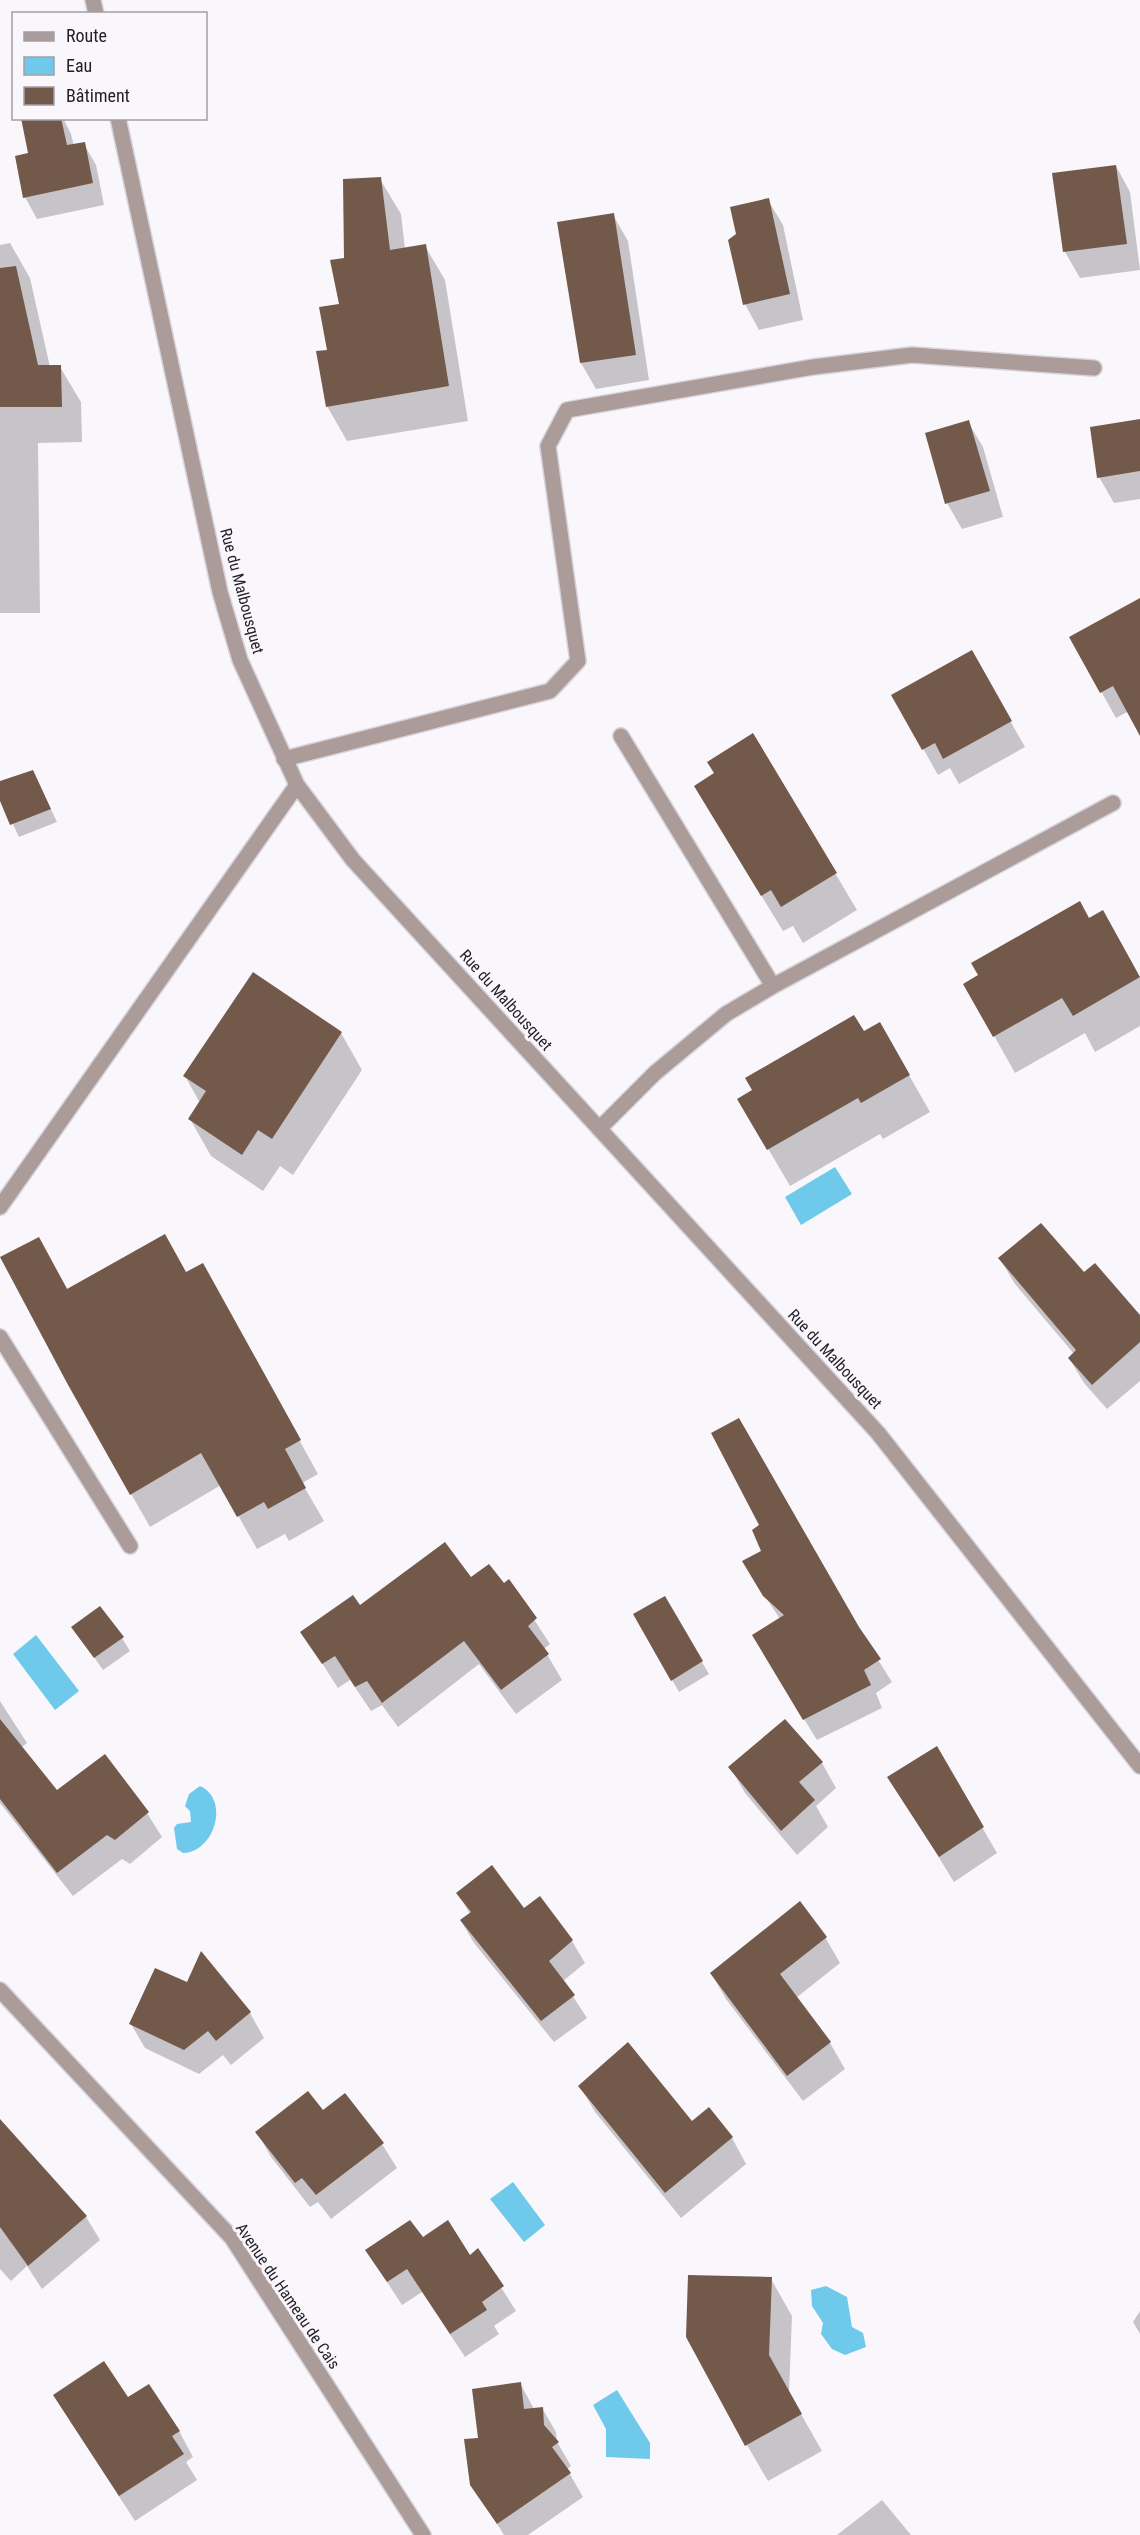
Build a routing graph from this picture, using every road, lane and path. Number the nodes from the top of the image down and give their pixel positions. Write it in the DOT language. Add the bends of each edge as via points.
graph roads {
  1 [pos="118,120"];
  2 [pos="1094,368"];
  3 [pos="621,736"];
  4 [pos="284,759"];
  5 [pos="297,785"];
  6 [pos="1113,803"];
  7 [pos="773,986"];
  8 [pos="599,1129"];
  9 [pos="0,1207"];
  10 [pos="0,1337"];
  11 [pos="130,1546"];
  12 [pos="1140,1766"];
  13 [pos="0,1990"];
  14 [pos="423,2535"];
  1 -- 4 [label="street, Rue du Malbousquet" via="220,592 240,660"];
  2 -- 4 [label="street" via="912,355 813,367 567,410 548,446 578,661 550,692"];
  3 -- 7 [label="street"];
  4 -- 5 [label="street, Rue du Malbousquet"];
  5 -- 8 [label="street, Rue du Malbousquet" via="353,860"];
  5 -- 9 [label="street"];
  6 -- 7 [label="street"];
  7 -- 8 [label="street" via="726,1014 655,1073"];
  8 -- 12 [label="street, Rue du Malbousquet" via="878,1433"];
  10 -- 11 [label="street"];
  13 -- 14 [label="street, Avenue du Hameau de Cais" via="231,2238"];
}
